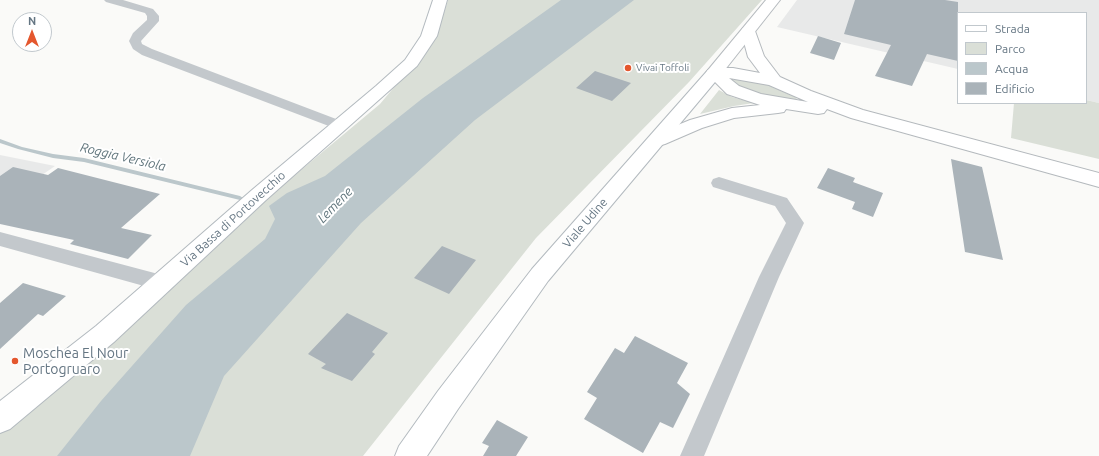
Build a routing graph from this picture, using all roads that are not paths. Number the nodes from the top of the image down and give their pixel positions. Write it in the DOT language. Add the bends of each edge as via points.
graph roads {
  1 [pos="110,0"];
  2 [pos="440,0"];
  3 [pos="773,0"];
  4 [pos="748,31"];
  5 [pos="714,73"];
  6 [pos="774,81"];
  7 [pos="797,106"];
  8 [pos="857,114"];
  9 [pos="339,125"];
  10 [pos="658,140"];
  11 [pos="1099,180"];
  12 [pos="720,183"];
  13 [pos="0,239"];
  14 [pos="162,283"];
  15 [pos="0,419"];
  16 [pos="410,456"];
  17 [pos="692,456"];
  1 -- 9 [label="street" via="149,11 153,16 153,21 135,41 137,46 147,52"];
  2 -- 9 [label="main road, Via Bassa di Portovecchio" via="429,36 411,62"];
  3 -- 4 [label="main road, Viale Udine"];
  4 -- 5 [label="main road, Viale Udine"];
  4 -- 6 [label="main road" via="756,57"];
  5 -- 6 [label="main road" via="739,74"];
  5 -- 7 [label="main road" via="734,90 758,99"];
  5 -- 10 [label="main road, Viale Udine"];
  6 -- 8 [label="main road"];
  7 -- 8 [label="main road"];
  7 -- 10 [label="main road" via="732,113 696,124"];
  8 -- 11 [label="main road"];
  9 -- 14 [label="main road, Via Bassa di Portovecchio"];
  10 -- 16 [label="main road, Viale Udine" via="540,275"];
  12 -- 17 [label="street" via="781,202 795,223"];
  13 -- 14 [label="street"];
  14 -- 15 [label="main road, Via Bassa di Portovecchio" via="105,334"];
}
